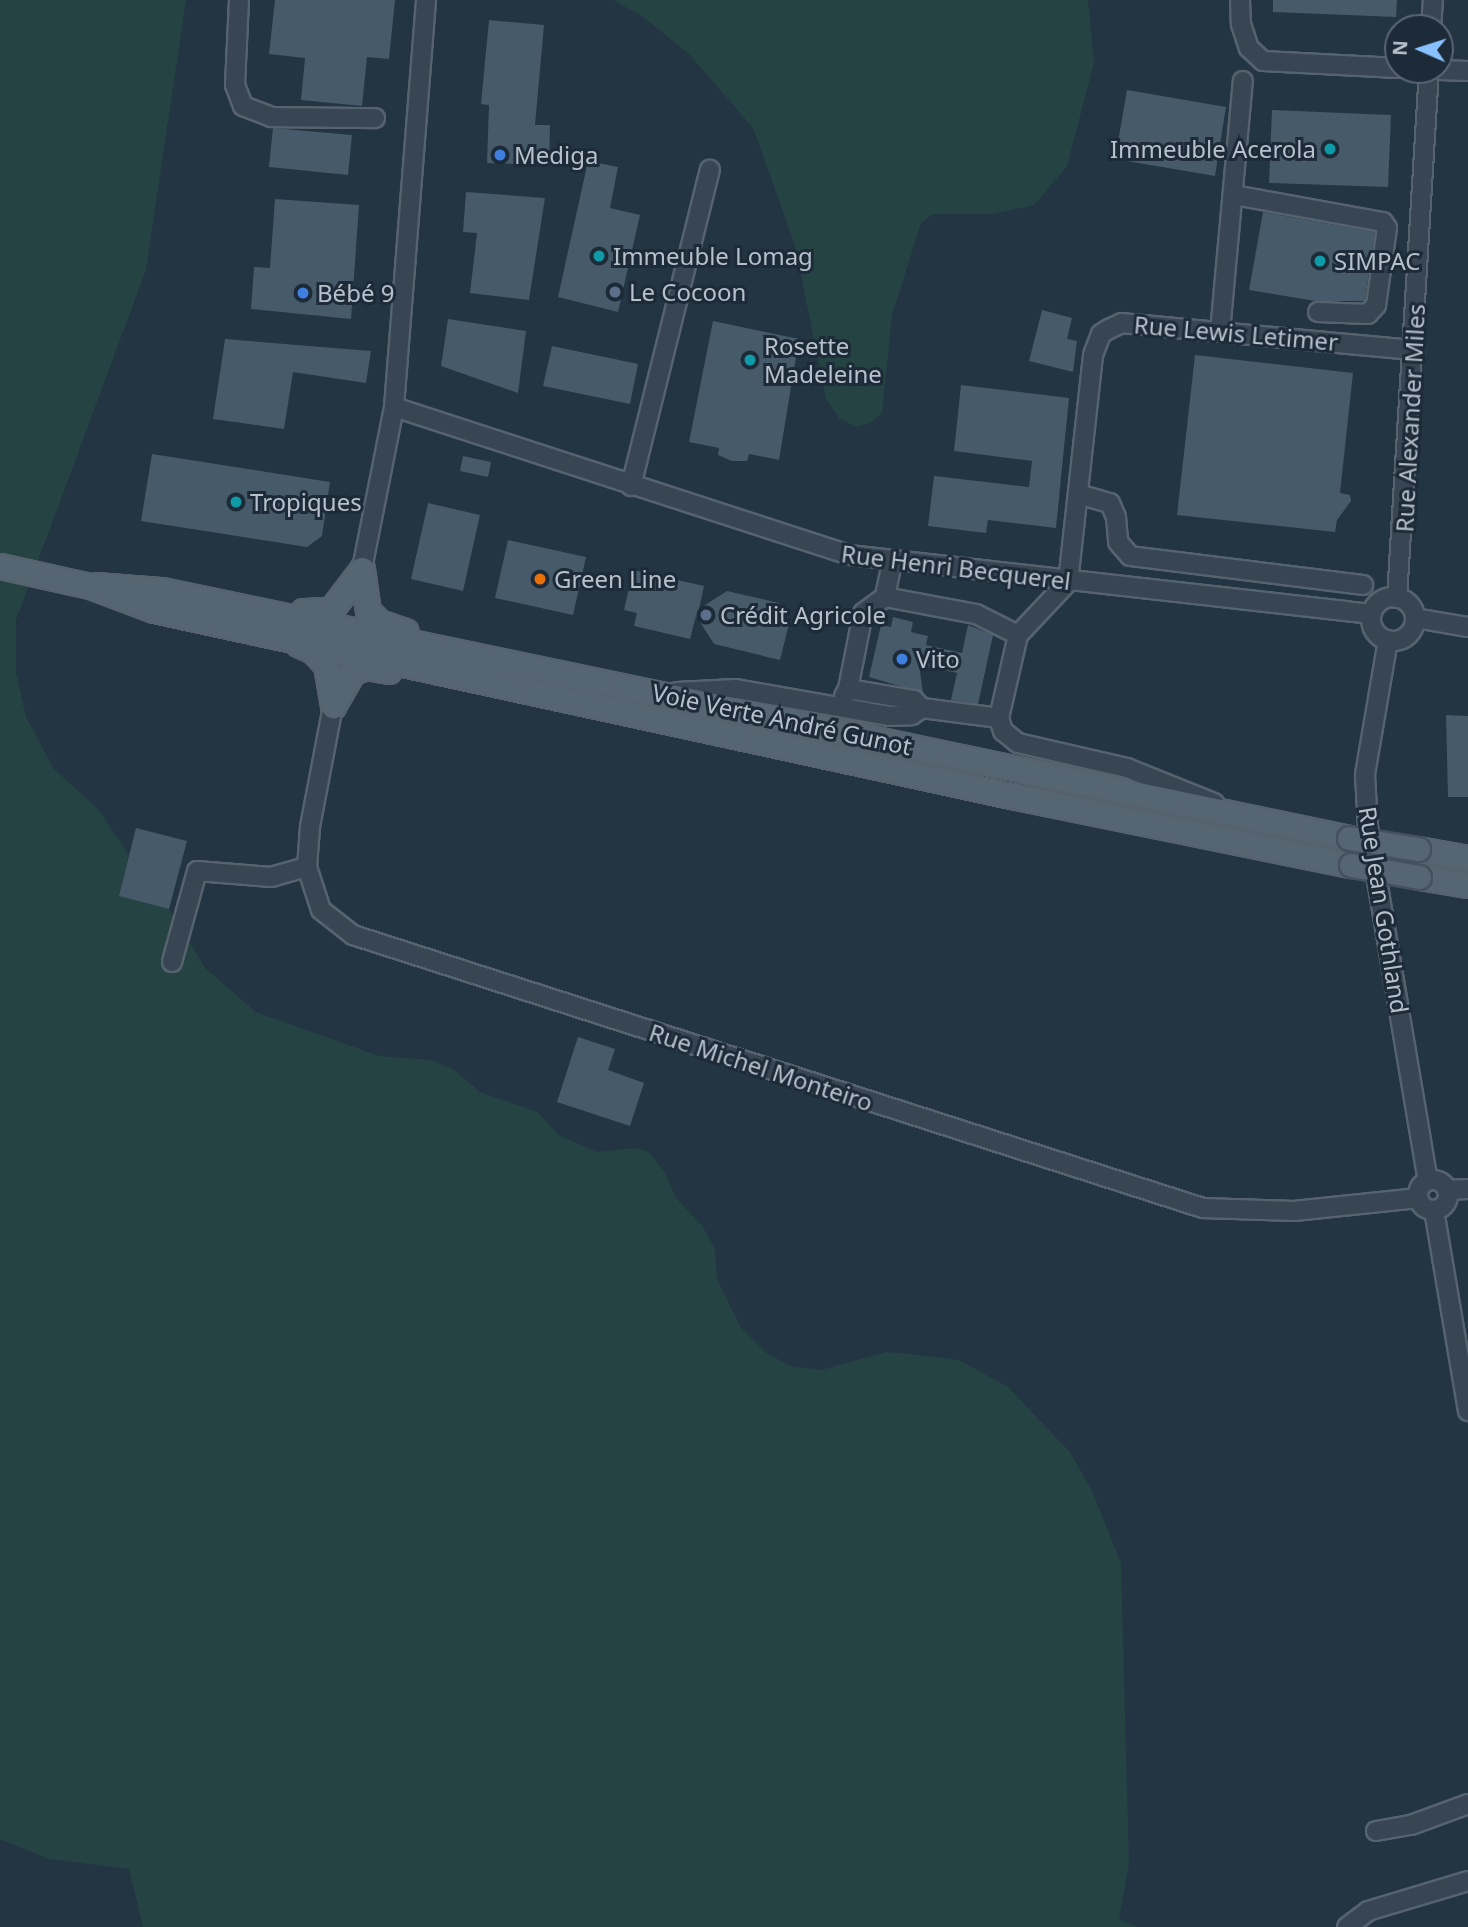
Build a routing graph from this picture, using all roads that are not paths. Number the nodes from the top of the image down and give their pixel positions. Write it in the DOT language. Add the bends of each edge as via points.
graph roads {
  1 [pos="239,0"];
  2 [pos="426,0"];
  3 [pos="1240,0"];
  4 [pos="1384,67"];
  5 [pos="1243,81"];
  6 [pos="1428,84"];
  7 [pos="375,118"];
  8 [pos="710,170"];
  9 [pos="1234,195"];
  10 [pos="1318,312"];
  11 [pos="1220,332"];
  12 [pos="1415,350"];
  13 [pos="394,407"];
  14 [pos="631,486"];
  15 [pos="1078,494"];
  16 [pos="892,563"];
  17 [pos="0,566"];
  18 [pos="362,569"];
  19 [pos="1068,582"];
  20 [pos="1363,585"];
  21 [pos="90,586"];
  22 [pos="884,597"];
  23 [pos="1397,598"];
  24 [pos="249,608"];
  25 [pos="1372,614"];
  26 [pos="1415,618"];
  27 [pos="1468,627"];
  28 [pos="257,630"];
  29 [pos="1018,635"];
  30 [pos="1388,640"];
  31 [pos="515,677"];
  32 [pos="848,688"];
  33 [pos="650,694"];
  34 [pos="836,704"];
  35 [pos="333,705"];
  36 [pos="922,708"];
  37 [pos="999,718"];
  38 [pos="1247,817"];
  39 [pos="1468,858"];
  40 [pos="307,867"];
  41 [pos="1468,885"];
  42 [pos="172,962"];
  43 [pos="1428,1180"];
  44 [pos="1468,1189"];
  45 [pos="1447,1190"];
  46 [pos="1418,1198"];
  47 [pos="1434,1210"];
  48 [pos="1468,1411"];
  49 [pos="1468,1804"];
  50 [pos="1376,1831"];
  51 [pos="1468,1881"];
  52 [pos="1347,1927"];
  1 -- 7 [label="street" via="235,85 243,106 271,117"];
  2 -- 13 [label="street"];
  3 -- 4 [label="street" via="1249,48 1263,61"];
  5 -- 9 [label="street"];
  6 -- 12 [label="street, Rue Alexander Miles"];
  8 -- 14 [label="street"];
  9 -- 10 [label="street" via="1383,222 1387,228 1376,305 1368,314"];
  9 -- 11 [label="street"];
  11 -- 12 [label="street, Rue Lewis Letimer"];
  11 -- 15 [label="street, Rue Lewis Letimer" via="1122,323 1101,334 1093,355"];
  12 -- 23 [label="street, Rue Alexander Miles"];
  13 -- 14 [label="street, Rue Henri Becquerel"];
  13 -- 18 [label="street"];
  14 -- 16 [label="street, Rue Henri Becquerel" via="823,549"];
  15 -- 19 [label="street, Rue Lewis Letimer"];
  15 -- 20 [label="street" via="1110,503 1118,542 1129,556"];
  16 -- 19 [label="street, Rue Henri Becquerel"];
  16 -- 22 [label="street"];
  17 -- 21 [label="main road, Voie Verte André Gunot"];
  18 -- 24 [label="main road" via="331,610"];
  18 -- 31 [label="main road" via="365,603 379,622 493,651"];
  19 -- 25 [label="street, Rue Henri Becquerel"];
  19 -- 29 [label="street"];
  21 -- 24 [label="main road, Voie Verte André Gunot" via="162,590"];
  21 -- 28 [label="main road, Voie Verte André Gunot" via="153,610"];
  22 -- 29 [label="street" via="975,614"];
  22 -- 32 [label="street" via="863,613"];
  23 -- 25 [label="street" via="1379,603"];
  23 -- 26 [label="street" via="1410,605"];
  24 -- 31 [label="main road, Voie Verte André Gunot"];
  25 -- 30 [label="street" via="1373,628"];
  26 -- 27 [label="street"];
  26 -- 30 [label="street" via="1407,636"];
  28 -- 31 [label="main road, Voie Verte André Gunot"];
  28 -- 35 [label="main road" via="318,654 329,673"];
  29 -- 37 [label="street"];
  30 -- 43 [label="street, Rue Jean Gothland" via="1365,775 1368,827"];
  31 -- 33 [label="main road, Voie Verte André Gunot"];
  31 -- 35 [label="main road" via="491,691 366,667 346,678"];
  31 -- 41 [label="main road, Voie Verte André Gunot, bridge" via="997,793"];
  32 -- 34 [label="street"];
  32 -- 36 [label="street" via="914,700"];
  33 -- 34 [label="street" via="736,689"];
  33 -- 38 [label="main road, Voie Verte André Gunot"];
  34 -- 36 [label="street" via="889,716 912,715"];
  35 -- 40 [label="street, Rue Michel Monteiro"];
  36 -- 37 [label="street"];
  37 -- 38 [label="street" via="1003,731 1018,743 1127,768"];
  38 -- 39 [label="main road, Voie Verte André Gunot, bridge"];
  40 -- 42 [label="street" via="271,877 197,871"];
  40 -- 46 [label="street, Rue Michel Monteiro" via="316,901 327,918 380,945 1203,1208 1271,1212"];
  43 -- 45 [label="street" via="1437,1180"];
  43 -- 46 [label="street"];
  44 -- 45 [label="street"];
  45 -- 47 [label="street" via="1445,1203"];
  46 -- 47 [label="street" via="1424,1207"];
  47 -- 48 [label="street"];
  49 -- 50 [label="street" via="1411,1825"];
  51 -- 52 [label="street" via="1368,1911"];
}
